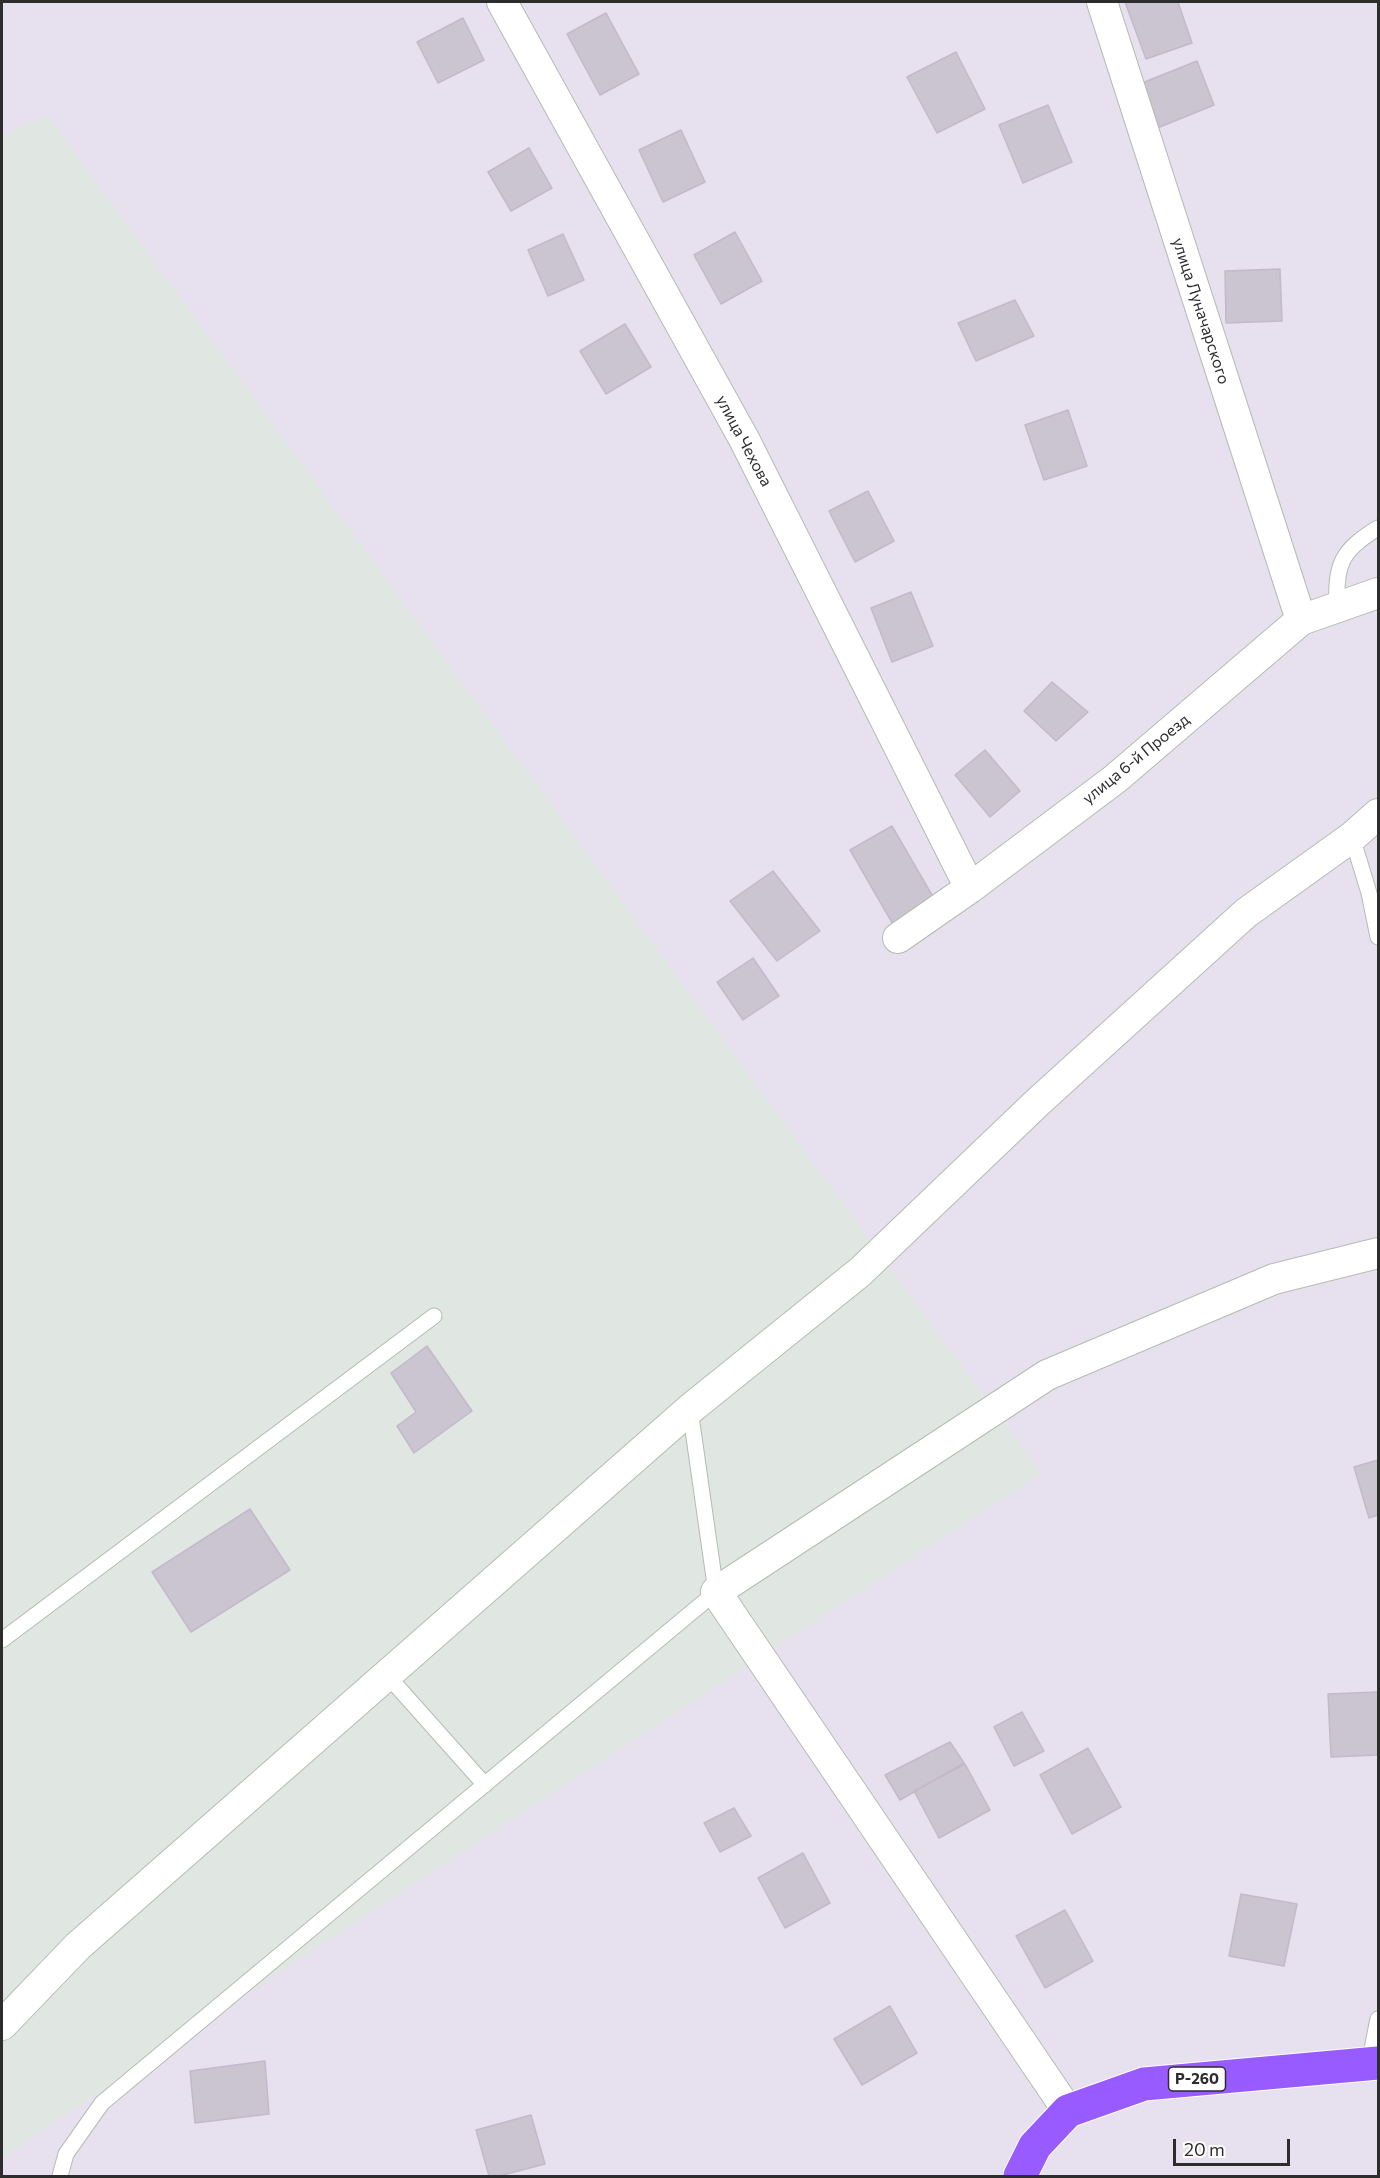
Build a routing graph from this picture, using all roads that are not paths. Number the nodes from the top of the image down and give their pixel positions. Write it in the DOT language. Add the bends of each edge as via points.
graph roads {
  1 [pos="502,2"];
  2 [pos="1102,2"];
  3 [pos="1378,528"];
  4 [pos="1378,593"];
  5 [pos="1337,608"];
  6 [pos="1300,620"];
  7 [pos="1378,814"];
  8 [pos="1352,837"];
  9 [pos="970,888"];
  10 [pos="1378,937"];
  11 [pos="898,938"];
  12 [pos="1378,1253"];
  13 [pos="434,1316"];
  14 [pos="690,1409"];
  15 [pos="716,1592"];
  16 [pos="2,1640"];
  17 [pos="387,1675"];
  18 [pos="485,1785"];
  19 [pos="1378,2019"];
  20 [pos="2,2025"];
  21 [pos="1374,2064"];
  22 [pos="1068,2111"];
  23 [pos="60,2176"];
  24 [pos="1020,2176"];
  1 -- 9 [label="street, улица Чехова" via="744,439"];
  2 -- 6 [label="street, улица Луначарского"];
  3 -- 5 [label="lane" via="1358,541 1340,565 1335,582"];
  4 -- 5 [label="street, улица 6-й Проезд"];
  5 -- 6 [label="street, улица 6-й Проезд"];
  6 -- 9 [label="street, улица 6-й Проезд" via="1115,779"];
  7 -- 8 [label="street"];
  8 -- 10 [label="lane"];
  8 -- 14 [label="street" via="1246,913 1039,1101 860,1272"];
  9 -- 11 [label="street, улица 6-й Проезд"];
  12 -- 15 [label="street" via="1274,1279 1047,1375"];
  13 -- 16 [label="lane"];
  14 -- 15 [label="lane"];
  14 -- 17 [label="street"];
  15 -- 18 [label="lane"];
  15 -- 22 [label="street"];
  17 -- 18 [label="lane"];
  17 -- 20 [label="street" via="78,1946"];
  18 -- 23 [label="lane" via="102,2103 66,2154"];
  19 -- 21 [label="lane"];
  21 -- 22 [label="highway, Р-260" via="1144,2084"];
  22 -- 24 [label="highway, Р-260" via="1035,2146"];
}
